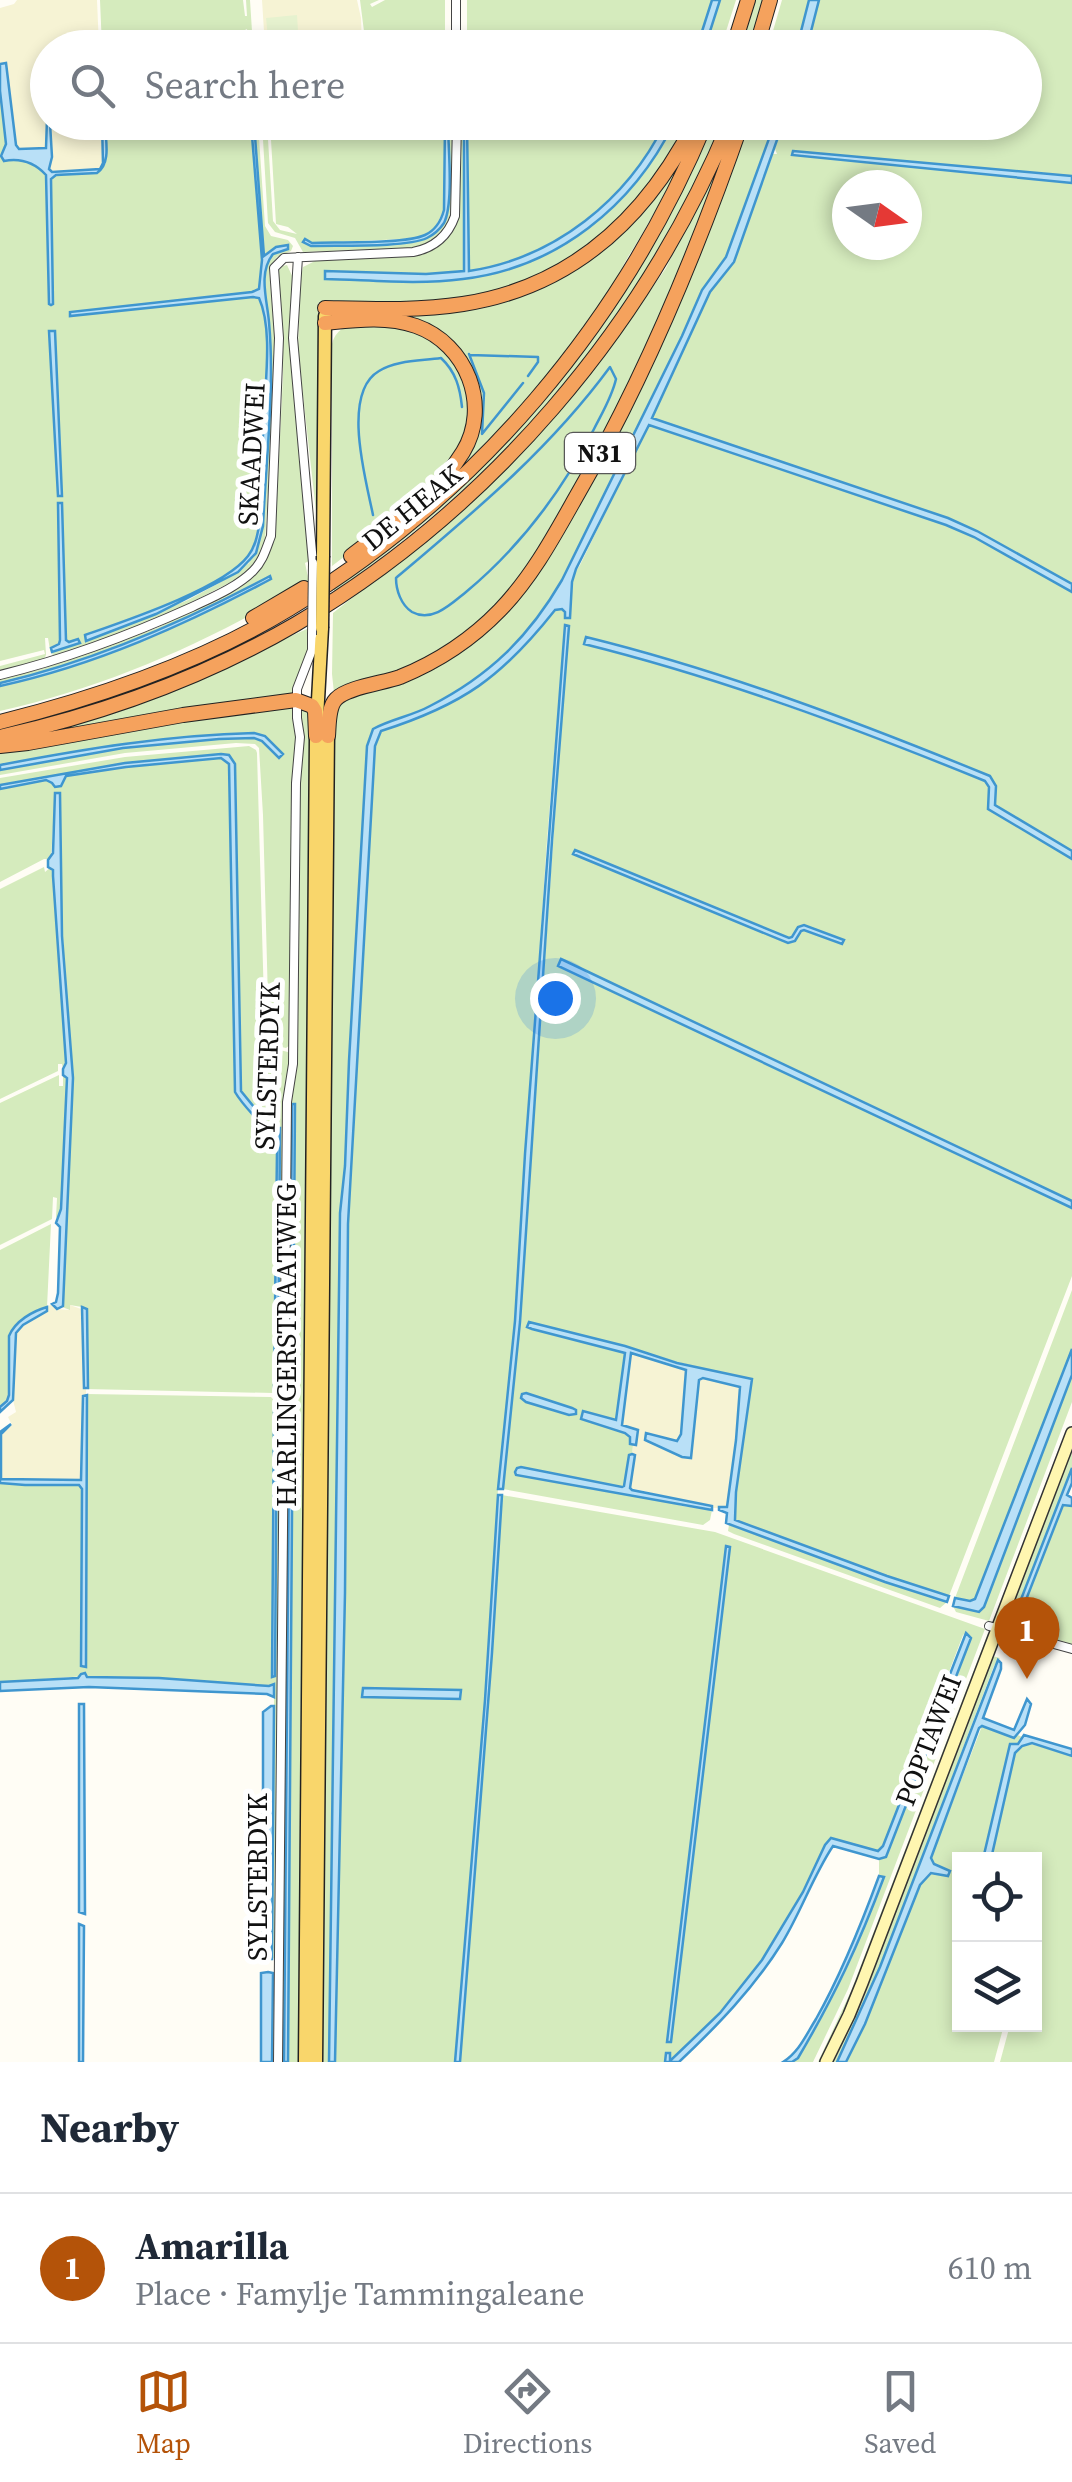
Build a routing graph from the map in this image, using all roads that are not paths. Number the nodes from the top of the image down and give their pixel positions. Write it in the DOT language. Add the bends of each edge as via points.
graph roads {
  1 [pos="456,0"];
  2 [pos="748,0"];
  3 [pos="771,0"];
  4 [pos="456,30"];
  5 [pos="739,30"];
  6 [pos="764,30"];
  7 [pos="456,140"];
  8 [pos="686,140"];
  9 [pos="698,140"];
  10 [pos="722,140"];
  11 [pos="735,140"];
  12 [pos="298,257"];
  13 [pos="325,316"];
  14 [pos="318,559"];
  15 [pos="317,632"];
  16 [pos="0,675"];
  17 [pos="144,678"];
  18 [pos="296,700"];
  19 [pos="0,722"];
  20 [pos="322,736"];
  21 [pos="0,737"];
  22 [pos="0,746"];
  23 [pos="1072,1433"];
  24 [pos="993,1627"];
  25 [pos="1072,1650"];
  26 [pos="278,2062"];
  27 [pos="304,2062"];
  28 [pos="316,2062"];
  29 [pos="826,2062"];
  1 -- 4 [label="street"];
  2 -- 5 [label="highway"];
  3 -- 6 [label="highway"];
  7 -- 12 [label="street" via="457,204 440,240 413,252"];
  8 -- 13 [label="highway" via="640,208 556,273 465,304"];
  9 -- 17 [label="highway, DE HEAK" via="652,236 599,318 520,418 448,491 286,610"];
  10 -- 21 [label="highway, DE HEAK / N31" via="680,227 612,334 514,452 454,509 349,590 256,644 142,696"];
  11 -- 20 [label="highway, N31" via="648,358 530,574 496,615 454,649 336,699"];
  12 -- 14 [label="street" via="294,338"];
  12 -- 16 [label="street, SKAADWEI" via="280,260 273,273 279,338 272,507 270,536 255,569 163,620"];
  13 -- 14 [label="main road, HARLINGERSTRAATWEG"];
  13 -- 17 [label="highway" via="403,322 446,344 474,390 466,449 427,494 341,564"];
  14 -- 15 [label="main road, HARLINGERSTRAATWEG, bridge"];
  15 -- 18 [label="street, SYLSTERDYK"];
  15 -- 20 [label="main road, HARLINGERSTRAATWEG"];
  17 -- 19 [label="highway, DE HEAK"];
  18 -- 20 [label="highway" via="315,710"];
  18 -- 22 [label="highway"];
  18 -- 26 [label="street, SYLSTERDYK"];
  20 -- 27 [label="main road, HARLINGERSTRAATWEG"];
  20 -- 28 [label="main road, HARLINGERSTRAATWEG"];
  23 -- 24 [label="main road, POPTAWEI"];
  24 -- 25 [label="street"];
  24 -- 29 [label="main road, POPTAWEI"];
}
